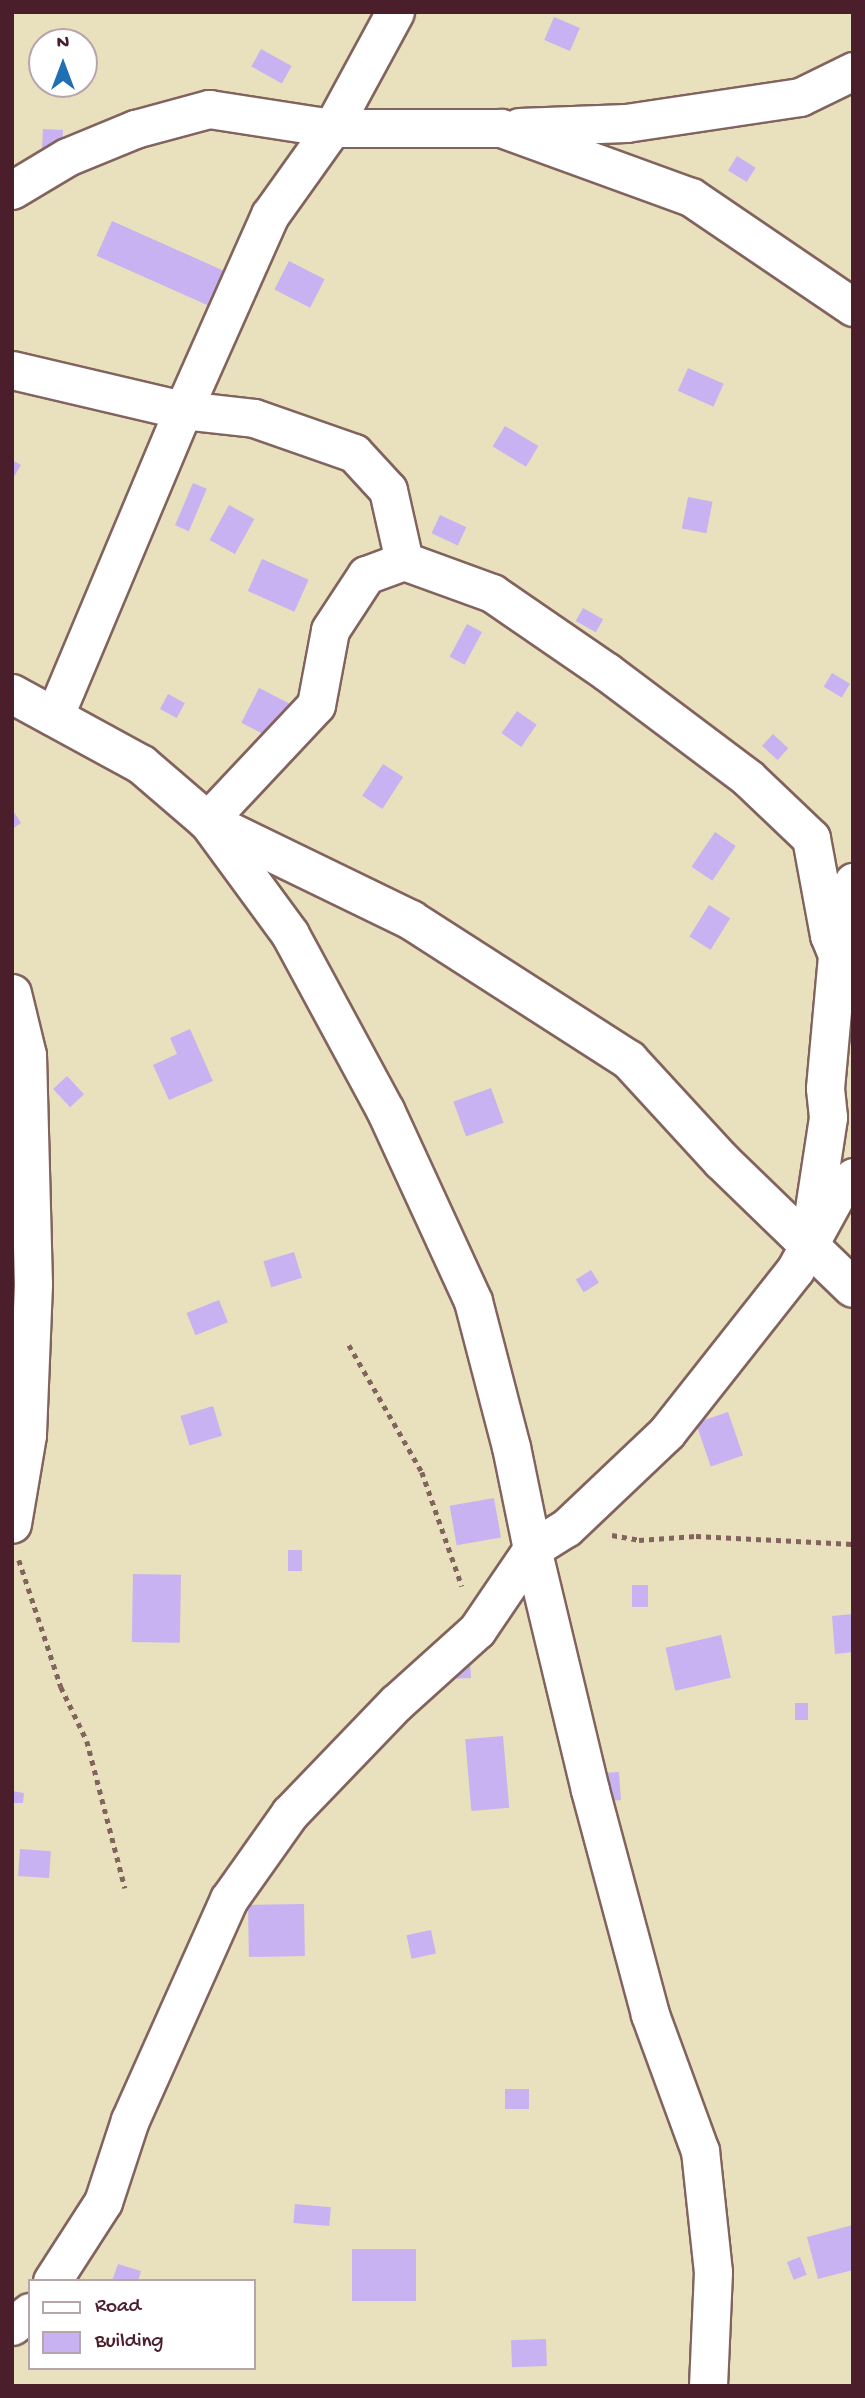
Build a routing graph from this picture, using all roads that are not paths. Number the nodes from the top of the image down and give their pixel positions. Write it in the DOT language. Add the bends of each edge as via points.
graph roads {
  1 [pos="395,12"];
  2 [pos="853,71"];
  3 [pos="332,128"];
  4 [pos="501,128"];
  5 [pos="13,185"];
  6 [pos="853,307"];
  7 [pos="12,370"];
  8 [pos="183,410"];
  9 [pos="404,561"];
  10 [pos="12,694"];
  11 [pos="54,717"];
  12 [pos="207,821"];
  13 [pos="853,883"];
  14 [pos="836,955"];
  15 [pos="12,993"];
  16 [pos="853,1177"];
  17 [pos="809,1244"];
  18 [pos="853,1288"];
  19 [pos="14,1538"];
  20 [pos="532,1549"];
  21 [pos="53,2279"];
  22 [pos="28,2314"];
  23 [pos="12,2326"];
  24 [pos="708,2386"];
  1 -- 3 [label="street"];
  2 -- 4 [label="street" via="800,97 626,123"];
  3 -- 4 [label="street"];
  3 -- 5 [label="street" via="209,109 135,129"];
  3 -- 8 [label="street" via="270,215"];
  4 -- 6 [label="street" via="691,197"];
  7 -- 8 [label="street"];
  8 -- 9 [label="street" via="254,418 354,453 388,490"];
  8 -- 11 [label="street"];
  9 -- 12 [label="street" via="366,575 330,630 316,705"];
  9 -- 14 [label="street" via="492,593 748,778 811,838"];
  10 -- 11 [label="street"];
  11 -- 12 [label="street" via="142,765"];
  12 -- 17 [label="street" via="411,920 629,1060 722,1161"];
  12 -- 20 [label="street" via="290,934 385,1110 473,1301 512,1447"];
  13 -- 14 [label="street"];
  14 -- 17 [label="street" via="825,1088 828,1117"];
  15 -- 19 [label="street" via="27,1055 33,1284 27,1435"];
  16 -- 17 [label="street" via="840,1188"];
  17 -- 18 [label="street"];
  17 -- 20 [label="street" via="795,1270 667,1432 566,1528"];
  20 -- 21 [label="street" via="477,1630 338,1760 290,1813 229,1899 130,2120 103,2202"];
  20 -- 24 [label="street" via="649,2014 700,2151 713,2272"];
  22 -- 23 [label="street"];
}
